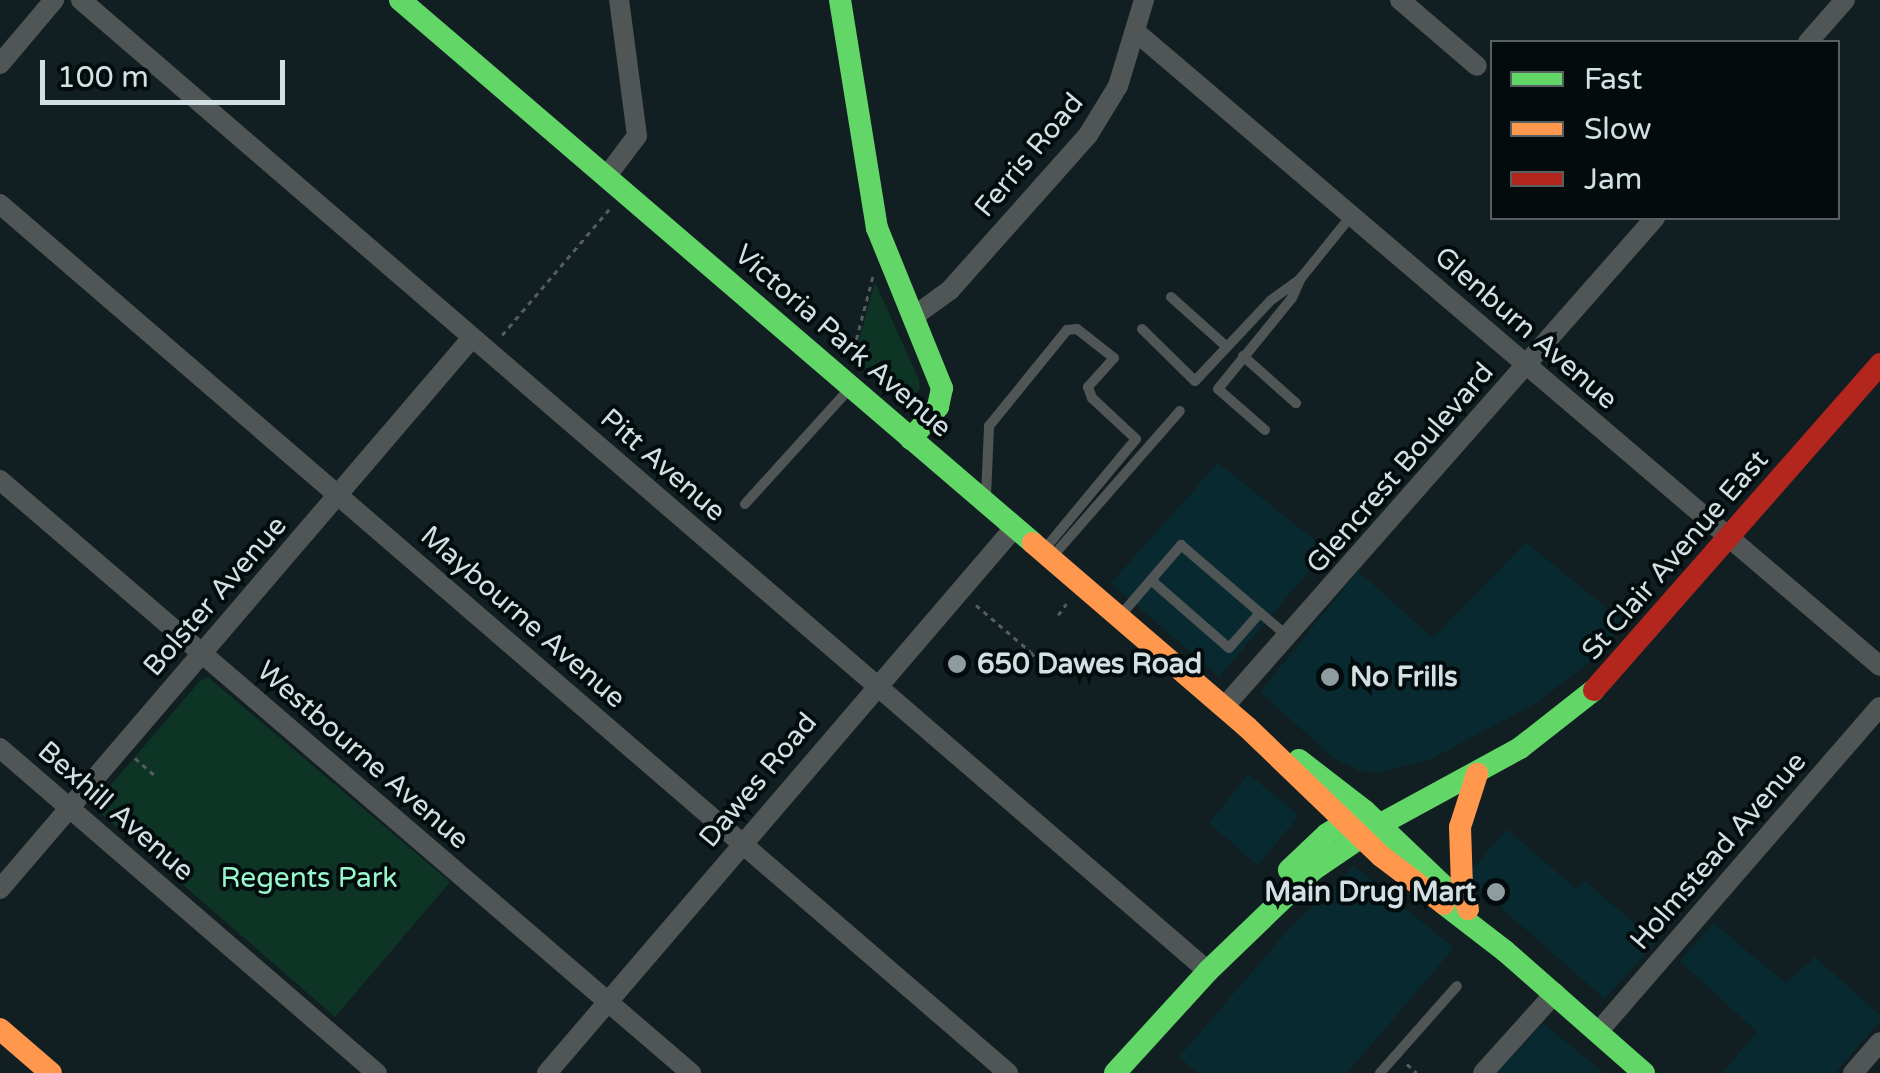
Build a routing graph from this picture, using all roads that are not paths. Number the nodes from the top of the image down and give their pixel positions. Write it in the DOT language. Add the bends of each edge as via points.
graph roads {
  1 [pos="54,0"];
  2 [pos="82,0"];
  3 [pos="400,0"];
  4 [pos="620,0"];
  5 [pos="840,0"];
  6 [pos="1144,0"];
  7 [pos="1400,0"];
  8 [pos="1845,0"];
  9 [pos="1136,32"];
  10 [pos="1810,40"];
  11 [pos="0,64"];
  12 [pos="1477,66"];
  13 [pos="606,177"];
  14 [pos="0,204"];
  15 [pos="1352,215"];
  16 [pos="1652,220"];
  17 [pos="1301,278"];
  18 [pos="1171,297"];
  19 [pos="912,317"];
  20 [pos="1142,329"];
  21 [pos="480,344"];
  22 [pos="1228,347"];
  23 [pos="1243,356"];
  24 [pos="1880,364"];
  25 [pos="1526,365"];
  26 [pos="850,387"];
  27 [pos="1296,404"];
  28 [pos="1180,411"];
  29 [pos="1265,430"];
  30 [pos="911,439"];
  31 [pos="0,480"];
  32 [pos="338,495"];
  33 [pos="986,502"];
  34 [pos="745,504"];
  35 [pos="1014,527"];
  36 [pos="1730,538"];
  37 [pos="1047,554"];
  38 [pos="1150,580"];
  39 [pos="1260,613"];
  40 [pos="1119,617"];
  41 [pos="1288,637"];
  42 [pos="202,654"];
  43 [pos="1880,666"];
  44 [pos="877,686"];
  45 [pos="1224,707"];
  46 [pos="1880,707"];
  47 [pos="0,748"];
  48 [pos="1485,768"];
  49 [pos="70,808"];
  50 [pos="1362,824"];
  51 [pos="744,843"];
  52 [pos="0,889"];
  53 [pos="1468,909"];
  54 [pos="1505,951"];
  55 [pos="1208,972"];
  56 [pos="1457,986"];
  57 [pos="1556,992"];
  58 [pos="608,1001"];
  59 [pos="0,1029"];
  60 [pos="1598,1032"];
  61 [pos="1880,1042"];
  62 [pos="50,1073"];
  63 [pos="377,1073"];
  64 [pos="547,1073"];
  65 [pos="691,1073"];
  66 [pos="1008,1073"];
  67 [pos="1115,1073"];
  68 [pos="1380,1073"];
  69 [pos="1482,1073"];
  70 [pos="1644,1073"];
  71 [pos="1853,1073"];
  1 -- 11 [label="street"];
  2 -- 21 [label="street, Pitt Avenue"];
  3 -- 13 [label="main road, Victoria Park Avenue"];
  4 -- 13 [label="street" via="638,126 634,143"];
  5 -- 19 [label="main road" via="877,228"];
  6 -- 9 [label="street, Ferris Road"];
  7 -- 12 [label="street"];
  8 -- 10 [label="street"];
  9 -- 15 [label="street, Glenburn Avenue"];
  9 -- 19 [label="street, Ferris Road" via="1118,86 1088,134 950,290"];
  13 -- 26 [label="main road, Victoria Park Avenue"];
  14 -- 32 [label="street, Maybourne Avenue"];
  15 -- 17 [label="lane"];
  15 -- 25 [label="street, Glenburn Avenue"];
  16 -- 25 [label="street, Glencrest Boulevard"];
  17 -- 22 [label="lane"];
  17 -- 23 [label="lane"];
  18 -- 22 [label="lane"];
  19 -- 30 [label="main road" via="942,395"];
  20 -- 22 [label="lane" via="1196,381"];
  21 -- 32 [label="street, Bolster Avenue"];
  21 -- 44 [label="street, Pitt Avenue"];
  23 -- 27 [label="lane"];
  23 -- 29 [label="lane" via="1218,389"];
  24 -- 36 [label="main road, St Clair Avenue East"];
  25 -- 36 [label="street, Glenburn Avenue"];
  25 -- 41 [label="street, Glencrest Boulevard"];
  26 -- 30 [label="main road, Victoria Park Avenue"];
  26 -- 34 [label="lane"];
  28 -- 37 [label="lane"];
  30 -- 33 [label="main road, Victoria Park Avenue"];
  31 -- 42 [label="street, Westbourne Avenue"];
  32 -- 42 [label="street, Bolster Avenue"];
  32 -- 51 [label="street, Maybourne Avenue"];
  33 -- 35 [label="main road, Victoria Park Avenue"];
  33 -- 37 [label="lane" via="989,426 1067,330 1076,329 1114,358 1088,387 1136,439"];
  35 -- 37 [label="main road, Victoria Park Avenue"];
  35 -- 44 [label="street, Dawes Road"];
  36 -- 43 [label="street, Glenburn Avenue"];
  36 -- 48 [label="main road, St Clair Avenue East" via="1602,684"];
  37 -- 40 [label="main road, Victoria Park Avenue"];
  38 -- 39 [label="lane" via="1181,545"];
  38 -- 39 [label="lane" via="1229,648"];
  38 -- 40 [label="lane"];
  39 -- 41 [label="lane"];
  40 -- 45 [label="main road, Victoria Park Avenue"];
  41 -- 45 [label="street, Glencrest Boulevard"];
  42 -- 49 [label="street, Bolster Avenue"];
  42 -- 58 [label="street, Westbourne Avenue"];
  44 -- 51 [label="street, Dawes Road"];
  44 -- 55 [label="street, Pitt Avenue"];
  45 -- 50 [label="main road, Victoria Park Avenue" via="1306,764"];
  46 -- 60 [label="street, Holmstead Avenue"];
  47 -- 49 [label="street, Bexhill Avenue"];
  48 -- 50 [label="main road, St Clair Avenue East"];
  48 -- 53 [label="main road" via="1460,827"];
  49 -- 52 [label="street, Bolster Avenue"];
  49 -- 63 [label="street, Bexhill Avenue"];
  50 -- 53 [label="main road, Victoria Park Avenue"];
  50 -- 54 [label="main road, Victoria Park Avenue" via="1450,914"];
  50 -- 55 [label="main road, St Clair Avenue East"];
  51 -- 58 [label="street, Dawes Road"];
  51 -- 66 [label="street, Maybourne Avenue"];
  53 -- 54 [label="main road, Victoria Park Avenue"];
  54 -- 57 [label="main road, Victoria Park Avenue"];
  55 -- 67 [label="main road, St Clair Avenue East"];
  56 -- 68 [label="lane"];
  57 -- 60 [label="main road, Victoria Park Avenue"];
  57 -- 69 [label="street"];
  58 -- 64 [label="street, Dawes Road"];
  58 -- 65 [label="street, Westbourne Avenue"];
  59 -- 62 [label="main road"];
  60 -- 70 [label="main road, Victoria Park Avenue"];
  61 -- 71 [label="street"];
}
